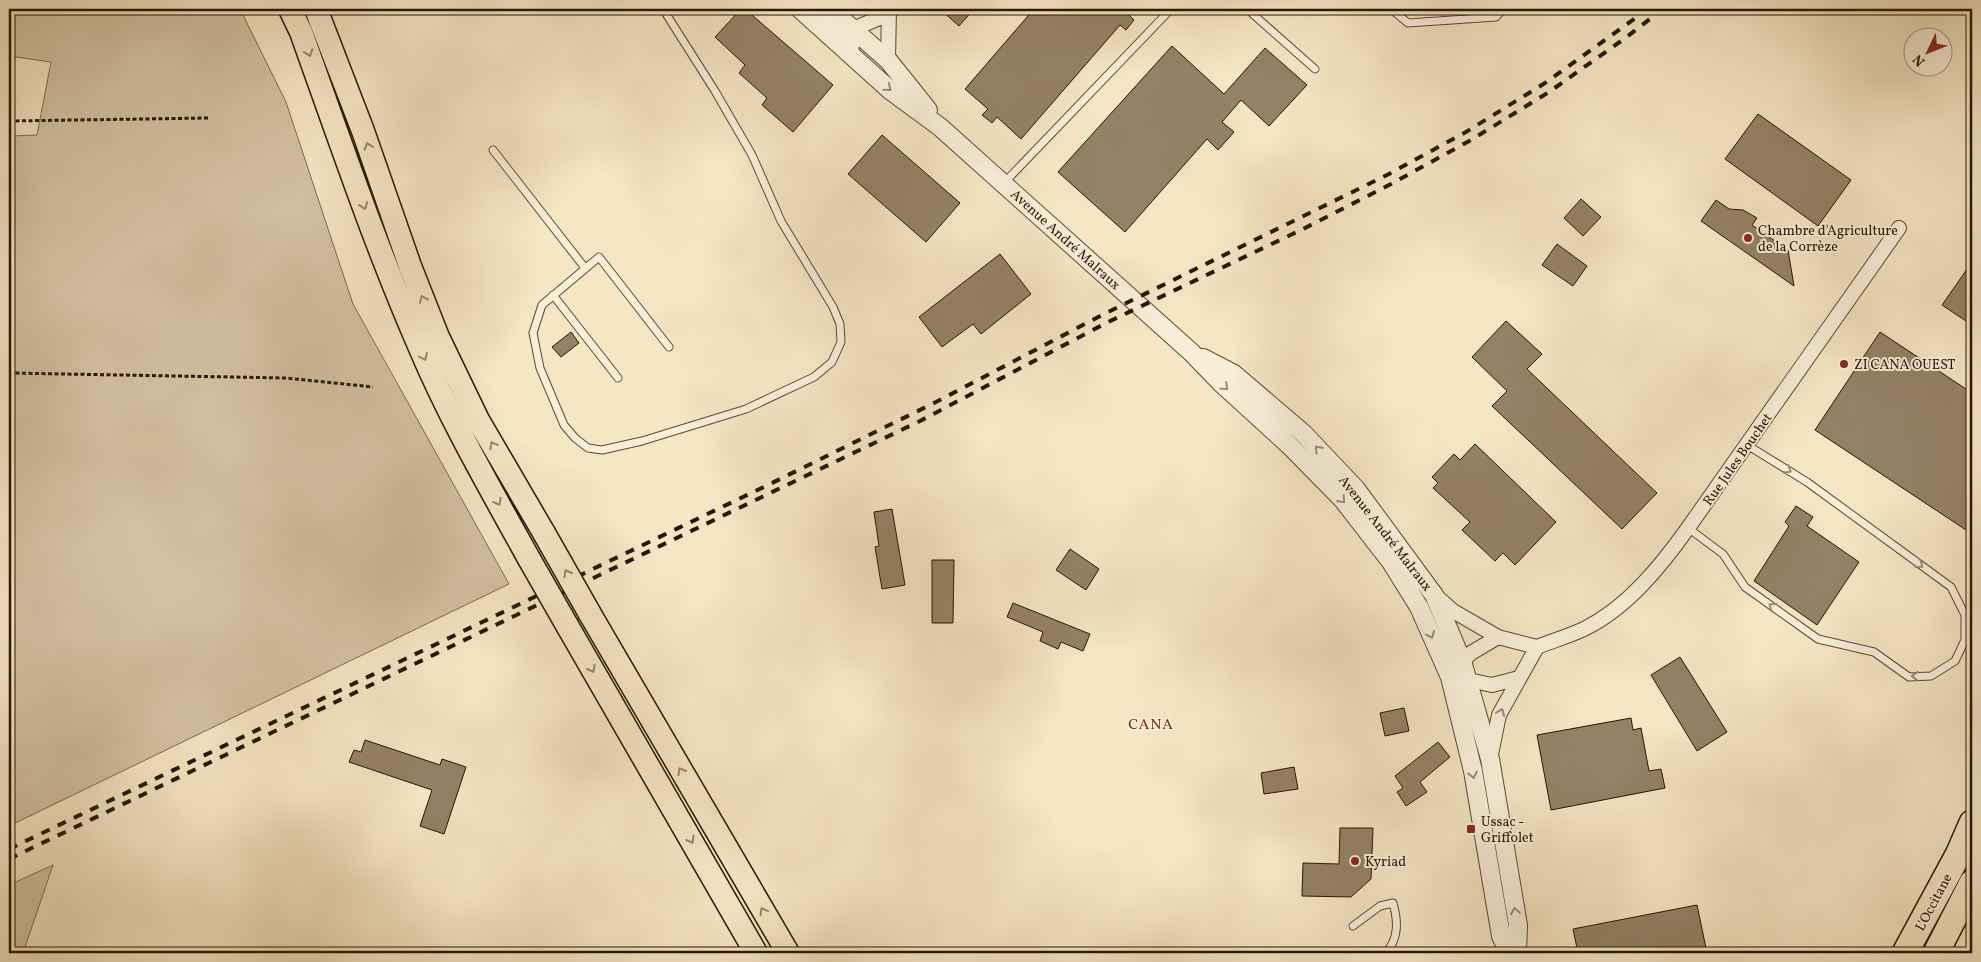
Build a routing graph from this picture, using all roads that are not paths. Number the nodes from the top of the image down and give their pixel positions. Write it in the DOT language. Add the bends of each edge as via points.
graph roads {
  1 [pos="290,9"];
  2 [pos="316,9"];
  3 [pos="663,9"];
  4 [pos="800,9"];
  5 [pos="813,9"];
  6 [pos="1171,9"];
  7 [pos="1247,9"];
  8 [pos="1391,9"];
  9 [pos="1503,9"];
  10 [pos="831,10"];
  11 [pos="889,11"];
  12 [pos="844,29"];
  13 [pos="888,60"];
  14 [pos="862,65"];
  15 [pos="1315,69"];
  16 [pos="940,126"];
  17 [pos="493,150"];
  18 [pos="1004,183"];
  19 [pos="1899,228"];
  20 [pos="585,268"];
  21 [pos="553,295"];
  22 [pos="669,347"];
  23 [pos="1191,352"];
  24 [pos="618,378"];
  25 [pos="1747,445"];
  26 [pos="1688,528"];
  27 [pos="1434,595"];
  28 [pos="1498,637"];
  29 [pos="1537,647"];
  30 [pos="1462,661"];
  31 [pos="1450,677"];
  32 [pos="1519,678"];
  33 [pos="1468,679"];
  34 [pos="1490,759"];
  35 [pos="1972,822"];
  36 [pos="1972,883"];
  37 [pos="1353,926"];
  38 [pos="756,953"];
  39 [pos="788,953"];
  40 [pos="1386,953"];
  41 [pos="1509,953"];
  42 [pos="1517,953"];
  43 [pos="1905,953"];
  44 [pos="1936,953"];
  1 -- 38 [label="highway, one-way, bridge" via="368,218 420,348 459,433"];
  39 -- 2 [label="highway, one-way, bridge" via="478,420 438,337 410,266"];
  3 -- 21 [label="lane" via="752,155 781,221 833,306 840,324 841,342 832,362 814,377 746,409 642,442 602,450 588,448 564,425 540,368 533,333 542,305"];
  4 -- 14 [label="street, Avenue André Malraux"];
  5 -- 12 [label="street, Avenue André Malraux"];
  6 -- 18 [label="lane"];
  7 -- 15 [label="lane"];
  8 -- 9 [label="lane" via="1408,23 1496,17"];
  10 -- 12 [label="street, Avenue André Malraux"];
  11 -- 12 [label="street"];
  11 -- 13 [label="street"];
  12 -- 13 [label="street, Avenue André Malraux"];
  12 -- 14 [label="street, Avenue André Malraux"];
  13 -- 16 [label="street, Avenue André Malraux"];
  14 -- 16 [label="street, Avenue André Malraux, one-way" via="891,91"];
  16 -- 18 [label="street, Avenue André Malraux"];
  17 -- 20 [label="lane"];
  18 -- 23 [label="street, Avenue André Malraux"];
  19 -- 25 [label="street, Rue Jules Bouchet"];
  20 -- 21 [label="lane"];
  20 -- 22 [label="lane" via="599,257"];
  21 -- 24 [label="lane"];
  27 -- 23 [label="street, Avenue André Malraux, one-way" via="1356,489 1303,433 1234,374"];
  23 -- 31 [label="street, Avenue André Malraux, one-way" via="1343,500 1391,562 1419,607"];
  25 -- 26 [label="street, Rue Jules Bouchet"];
  25 -- 26 [label="lane, one-way" via="1808,482 1951,587 1965,615 1965,640 1955,661 1931,676 1909,677 1874,652 1818,639 1745,587 1723,554"];
  26 -- 29 [label="street, Rue Jules Bouchet" via="1654,572 1623,604 1585,628"];
  27 -- 28 [label="street" via="1453,611"];
  27 -- 30 [label="street, Avenue André Malraux"];
  28 -- 29 [label="street"];
  28 -- 30 [label="street"];
  29 -- 32 [label="street"];
  30 -- 31 [label="street"];
  30 -- 33 [label="street, Avenue André Malraux"];
  31 -- 33 [label="street"];
  31 -- 41 [label="street, Avenue André Malraux, one-way" via="1473,771 1501,936"];
  32 -- 33 [label="street" via="1492,685"];
  34 -- 32 [label="street, one-way" via="1499,715"];
  33 -- 34 [label="street, Avenue André Malraux"];
  42 -- 34 [label="street, Avenue André Malraux, one-way" via="1518,925"];
  35 -- 43 [label="highway, L'Occitane" via="1958,855"];
  36 -- 44 [label="highway, L'Occitane"];
  37 -- 40 [label="lane" via="1380,906 1393,903 1397,933"];
}
